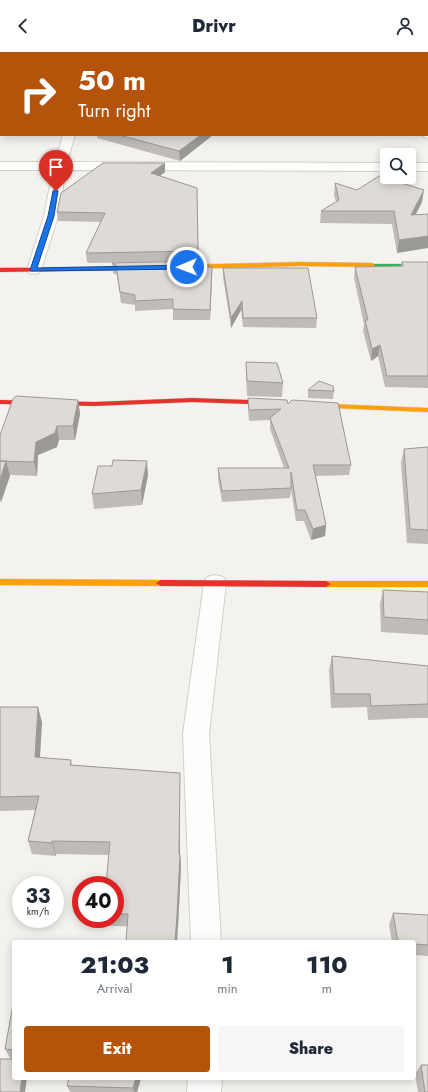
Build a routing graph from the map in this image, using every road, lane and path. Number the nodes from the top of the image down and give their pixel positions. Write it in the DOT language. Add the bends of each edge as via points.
graph roads {
  1 [pos="69,136"];
  2 [pos="0,166"];
  3 [pos="60,166"];
  4 [pos="380,166"];
  5 [pos="416,167"];
  6 [pos="428,167"];
  7 [pos="428,266"];
  8 [pos="177,267"];
  9 [pos="153,268"];
  10 [pos="0,270"];
  11 [pos="34,270"];
  12 [pos="0,402"];
  13 [pos="287,404"];
  14 [pos="302,404"];
  15 [pos="428,410"];
  16 [pos="0,582"];
  17 [pos="215,583"];
  18 [pos="428,584"];
  19 [pos="206,940"];
  20 [pos="205,1080"];
  21 [pos="204,1092"];
  1 -- 3 [label="street"];
  2 -- 3 [label="street"];
  3 -- 4 [label="street"];
  3 -- 11 [label="street" via="51,216"];
  5 -- 6 [label="street"];
  7 -- 8 [label="street" via="299,264"];
  9 -- 11 [label="street"];
  10 -- 11 [label="street"];
  12 -- 13 [label="street" via="94,404 192,400"];
  14 -- 15 [label="street"];
  16 -- 17 [label="street"];
  17 -- 18 [label="street"];
  17 -- 19 [label="street" via="196,734"];
  20 -- 21 [label="street"];
}
